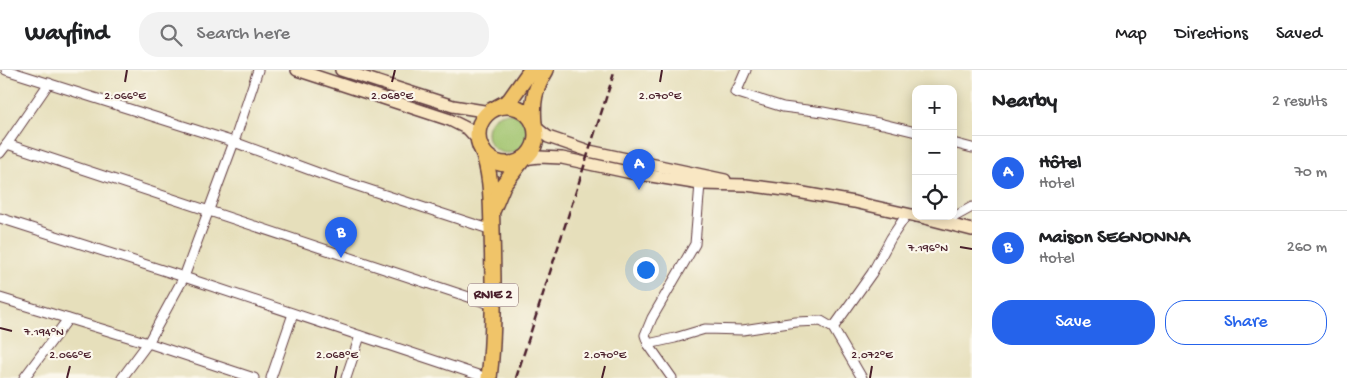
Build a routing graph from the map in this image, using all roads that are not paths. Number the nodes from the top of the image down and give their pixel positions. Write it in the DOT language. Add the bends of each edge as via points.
graph roads {
  1 [pos="6,70"];
  2 [pos="258,70"];
  3 [pos="297,70"];
  4 [pos="341,70"];
  5 [pos="531,70"];
  6 [pos="546,70"];
  7 [pos="746,70"];
  8 [pos="48,84"];
  9 [pos="493,110"];
  10 [pos="534,126"];
  11 [pos="912,131"];
  12 [pos="234,142"];
  13 [pos="957,143"];
  14 [pos="7,144"];
  15 [pos="480,145"];
  16 [pos="972,148"];
  17 [pos="0,153"];
  18 [pos="523,159"];
  19 [pos="700,184"];
  20 [pos="746,185"];
  21 [pos="972,207"];
  22 [pos="208,211"];
  23 [pos="492,212"];
  24 [pos="912,215"];
  25 [pos="912,216"];
  26 [pos="0,218"];
  27 [pos="932,220"];
  28 [pos="943,223"];
  29 [pos="492,230"];
  30 [pos="972,230"];
  31 [pos="184,277"];
  32 [pos="0,298"];
  33 [pos="493,305"];
  34 [pos="293,314"];
  35 [pos="68,319"];
  36 [pos="833,328"];
  37 [pos="360,336"];
  38 [pos="148,343"];
  39 [pos="648,344"];
  40 [pos="24,378"];
  41 [pos="122,378"];
  42 [pos="254,378"];
  43 [pos="271,378"];
  44 [pos="346,378"];
  45 [pos="488,378"];
  46 [pos="672,378"];
  47 [pos="862,378"];
  1 -- 8 [label="street"];
  2 -- 12 [label="street"];
  3 -- 15 [label="main road" via="450,120 468,129"];
  4 -- 9 [label="main road" via="453,106"];
  5 -- 9 [label="highway" via="509,101"];
  6 -- 10 [label="highway" via="532,102"];
  7 -- 11 [label="street" via="734,92 783,107"];
  8 -- 12 [label="street"];
  8 -- 14 [label="street"];
  9 -- 10 [label="highway" via="509,106 521,110"];
  9 -- 15 [label="highway" via="480,125"];
  10 -- 18 [label="highway" via="534,144"];
  10 -- 20 [label="main road" via="548,137 589,151"];
  12 -- 22 [label="street"];
  12 -- 29 [label="street"];
  13 -- 16 [label="street"];
  14 -- 17 [label="street"];
  14 -- 22 [label="street"];
  15 -- 18 [label="highway" via="489,157 503,163"];
  15 -- 23 [label="highway, RNIE 2" via="489,171"];
  18 -- 19 [label="main road" via="562,158"];
  18 -- 23 [label="highway, RNIE 2" via="503,185"];
  19 -- 20 [label="main road"];
  19 -- 39 [label="street" via="696,244 649,324 645,335"];
  20 -- 24 [label="main road"];
  21 -- 28 [label="street"];
  22 -- 31 [label="street"];
  22 -- 33 [label="street"];
  23 -- 29 [label="highway, RNIE 2"];
  25 -- 36 [label="street" via="891,238"];
  26 -- 31 [label="street"];
  27 -- 28 [label="main road"];
  28 -- 30 [label="main road"];
  29 -- 33 [label="highway, RNIE 2"];
  31 -- 34 [label="street"];
  31 -- 38 [label="street"];
  32 -- 35 [label="street"];
  33 -- 45 [label="highway, RNIE 2" via="492,358"];
  34 -- 37 [label="street"];
  34 -- 43 [label="street"];
  35 -- 38 [label="street"];
  35 -- 40 [label="street"];
  36 -- 39 [label="street" via="814,321 743,330 705,329"];
  36 -- 47 [label="street"];
  37 -- 44 [label="street"];
  37 -- 45 [label="street"];
  38 -- 41 [label="street"];
  38 -- 42 [label="street"];
  39 -- 46 [label="street"];
}
